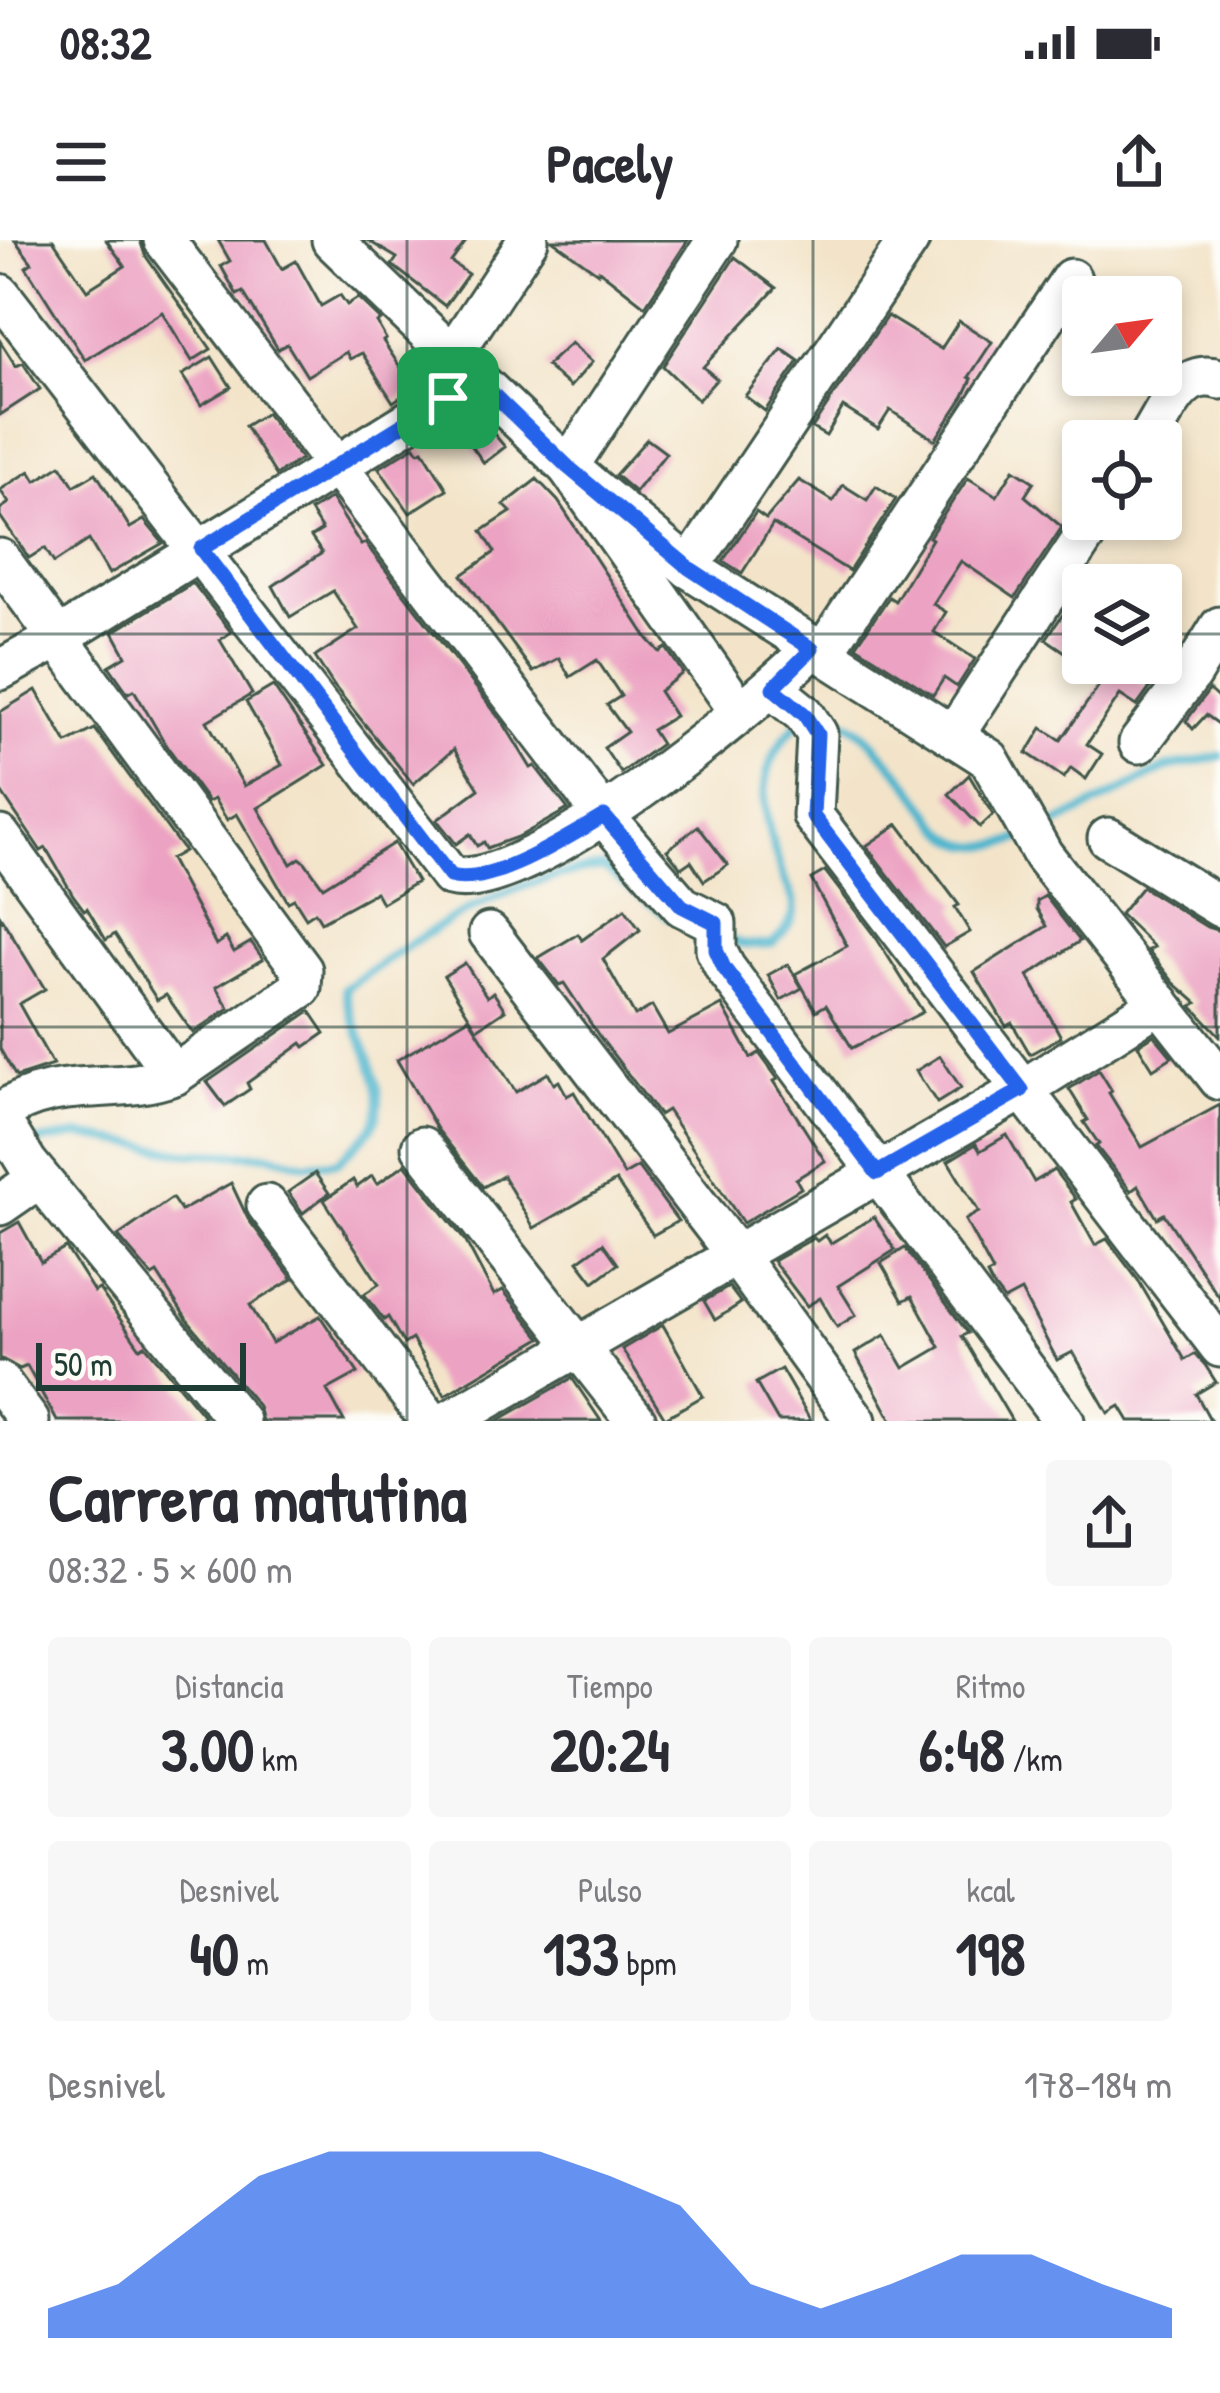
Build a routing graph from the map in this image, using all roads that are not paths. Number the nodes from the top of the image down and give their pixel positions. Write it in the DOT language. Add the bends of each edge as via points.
graph roads {
  1 [pos="164,240"];
  2 [pos="528,240"];
  3 [pos="717,240"];
  4 [pos="909,240"];
  5 [pos="334,241"];
  6 [pos="1062,292"];
  7 [pos="0,294"];
  8 [pos="465,367"];
  9 [pos="1220,379"];
  10 [pos="1162,420"];
  11 [pos="340,466"];
  12 [pos="568,467"];
  13 [pos="1082,540"];
  14 [pos="201,549"];
  15 [pos="0,559"];
  16 [pos="689,568"];
  17 [pos="1220,627"];
  18 [pos="60,638"];
  19 [pos="817,651"];
  20 [pos="0,670"];
  21 [pos="773,688"];
  22 [pos="740,712"];
  23 [pos="954,735"];
  24 [pos="1139,742"];
  25 [pos="604,816"];
  26 [pos="0,836"];
  27 [pos="1108,838"];
  28 [pos="1220,907"];
  29 [pos="489,933"];
  30 [pos="1160,1003"];
  31 [pos="174,1075"];
  32 [pos="1220,1080"];
  33 [pos="1022,1090"];
  34 [pos="15,1142"];
  35 [pos="422,1147"];
  36 [pos="877,1173"];
  37 [pos="0,1205"];
  38 [pos="267,1205"];
  39 [pos="736,1255"];
  40 [pos="577,1346"];
  41 [pos="1220,1347"];
  42 [pos="0,1382"];
  43 [pos="29,1421"];
  44 [pos="239,1421"];
  45 [pos="430,1421"];
  46 [pos="449,1421"];
  47 [pos="636,1421"];
  48 [pos="856,1421"];
  49 [pos="1064,1421"];
  1 -- 11 [label="street"];
  2 -- 8 [label="street"];
  3 -- 12 [label="street"];
  4 -- 16 [label="street"];
  5 -- 8 [label="street"];
  6 -- 19 [label="street"];
  7 -- 14 [label="street"];
  8 -- 11 [label="street"];
  8 -- 12 [label="street"];
  9 -- 10 [label="street" via="1190,379"];
  11 -- 14 [label="street"];
  11 -- 25 [label="street"];
  12 -- 16 [label="street"];
  12 -- 22 [label="street"];
  13 -- 23 [label="street"];
  14 -- 18 [label="street"];
  14 -- 25 [label="street" via="450,876 481,876"];
  15 -- 18 [label="street"];
  16 -- 19 [label="street"];
  17 -- 24 [label="street"];
  18 -- 20 [label="street"];
  18 -- 31 [label="street" via="302,970 301,988"];
  19 -- 21 [label="street"];
  19 -- 23 [label="street"];
  21 -- 22 [label="street"];
  21 -- 33 [label="street" via="810,724 813,816"];
  22 -- 25 [label="street"];
  23 -- 30 [label="street" via="989,759 1043,855"];
  25 -- 36 [label="street" via="682,906 716,923 724,968"];
  26 -- 31 [label="street"];
  27 -- 28 [label="street"];
  29 -- 39 [label="street"];
  30 -- 32 [label="street"];
  30 -- 33 [label="street"];
  31 -- 34 [label="street" via="42,1091"];
  33 -- 36 [label="street"];
  33 -- 41 [label="street"];
  34 -- 37 [label="street"];
  34 -- 44 [label="street"];
  35 -- 40 [label="street"];
  36 -- 39 [label="street"];
  36 -- 49 [label="street"];
  38 -- 45 [label="street"];
  39 -- 40 [label="street"];
  39 -- 48 [label="street"];
  40 -- 46 [label="street"];
  40 -- 47 [label="street"];
  42 -- 43 [label="street"];
}
